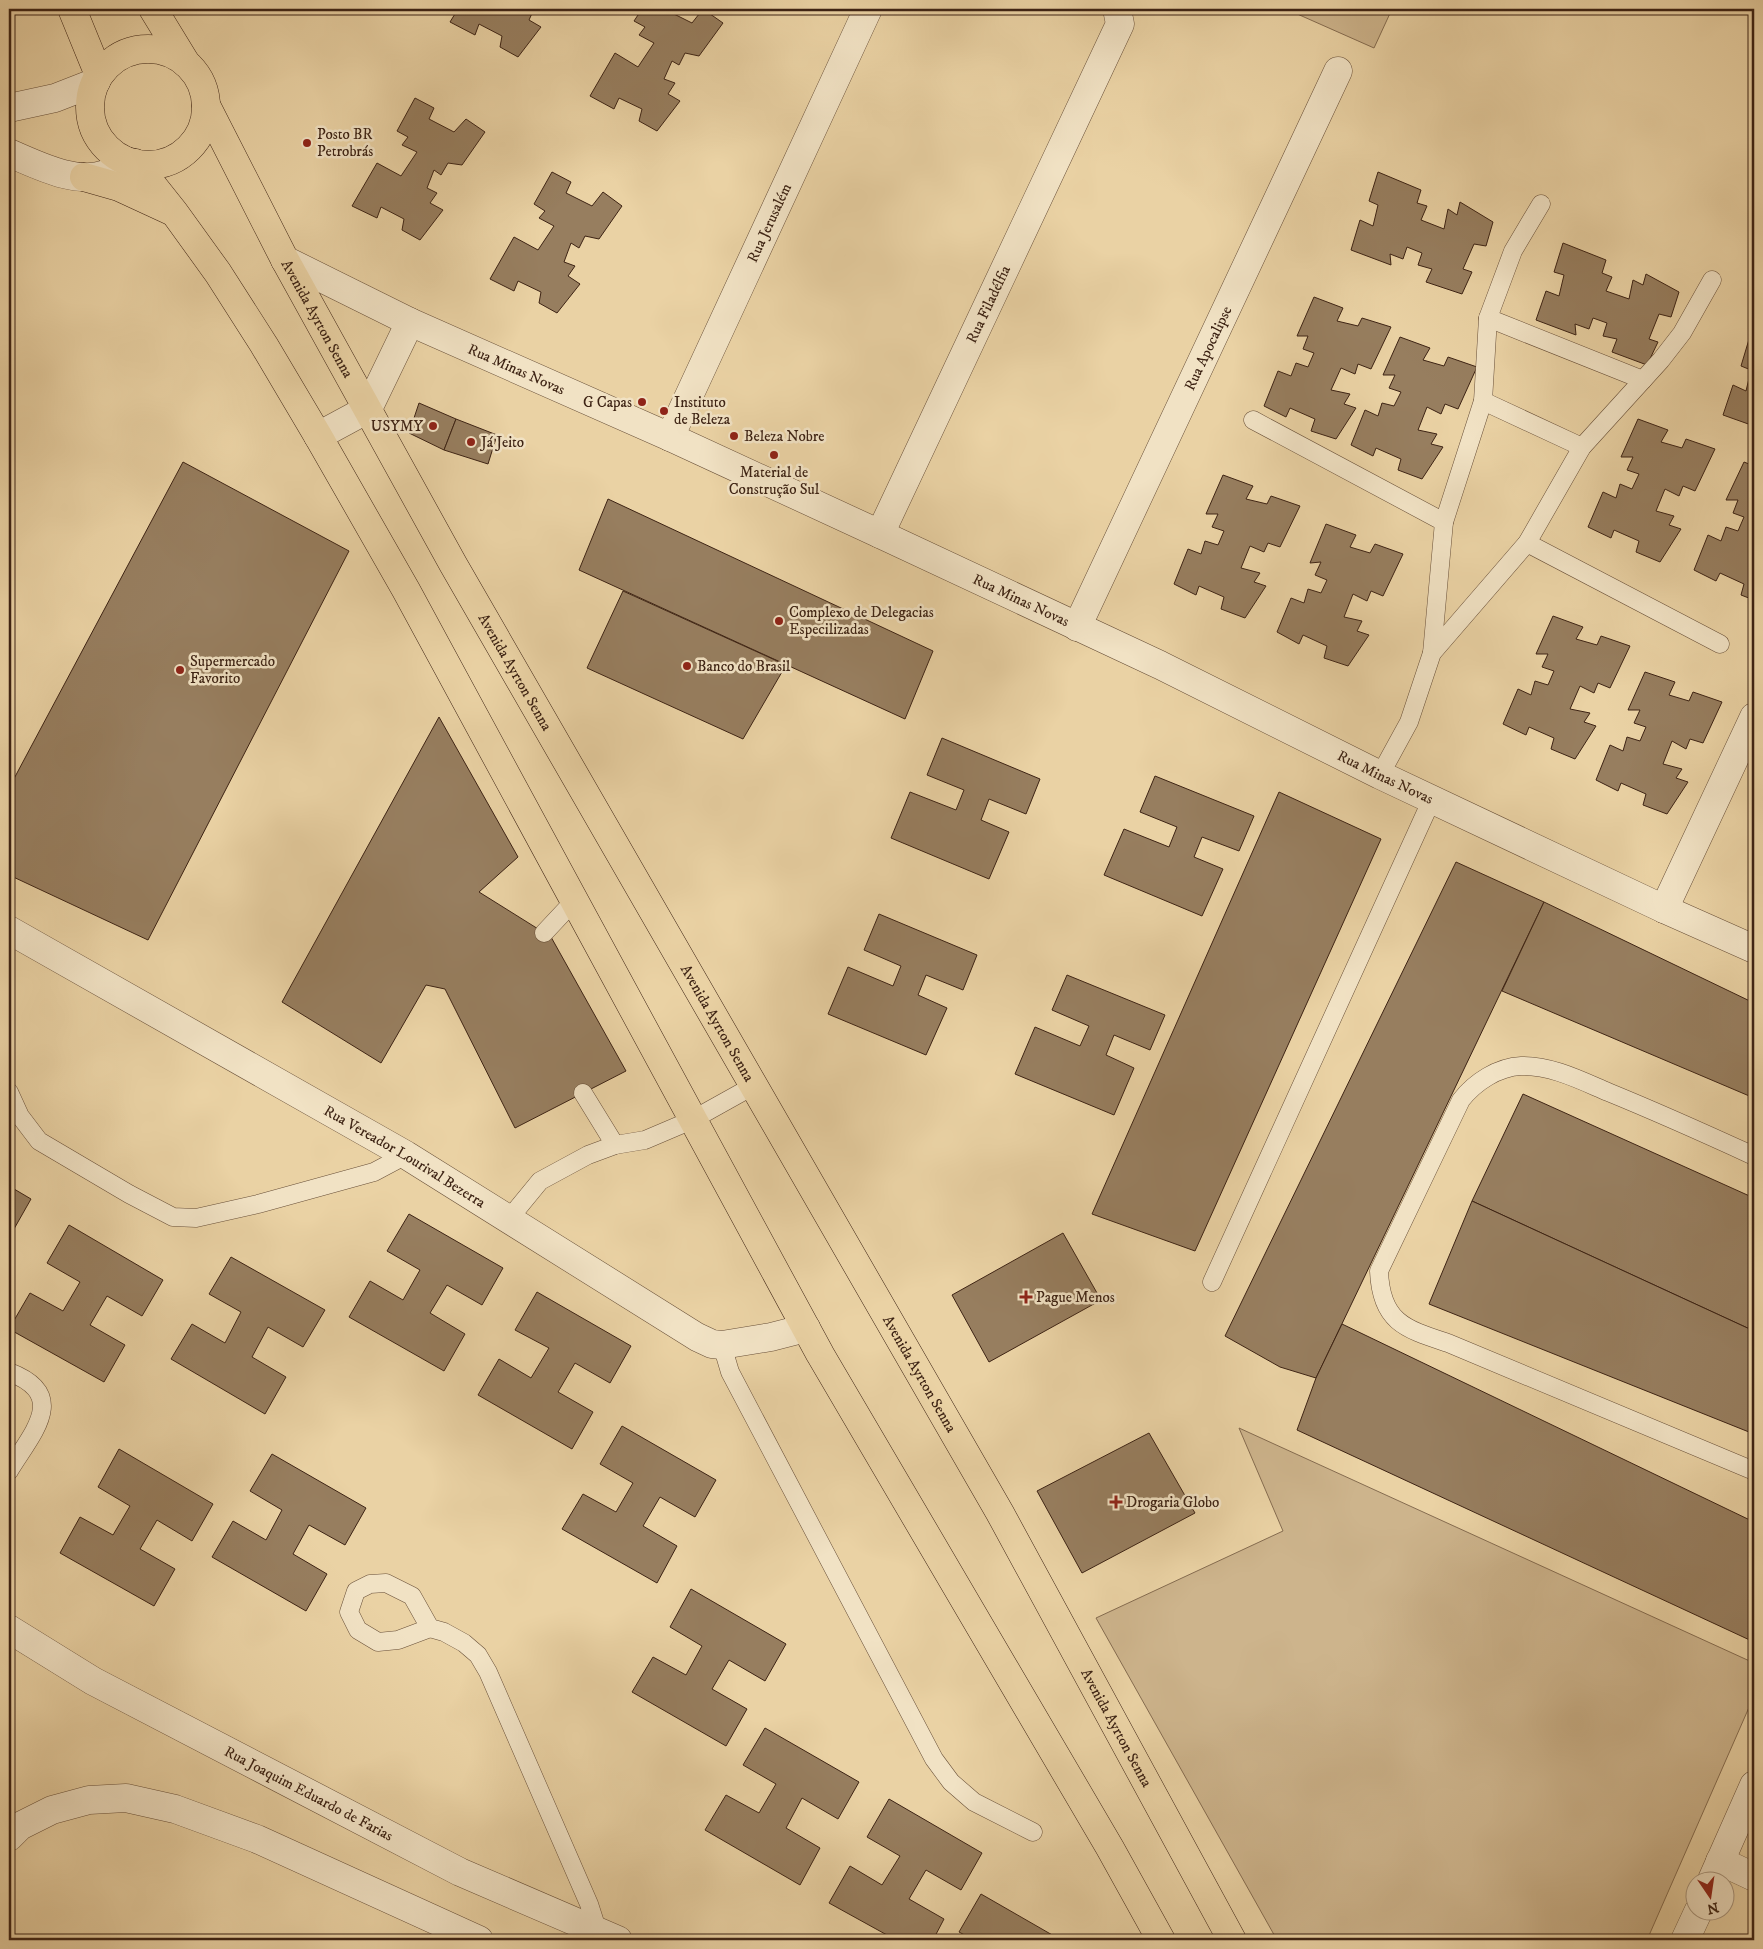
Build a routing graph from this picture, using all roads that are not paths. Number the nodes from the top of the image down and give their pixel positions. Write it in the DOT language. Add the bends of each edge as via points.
graph roads {
  1 [pos="72,9"];
  2 [pos="868,9"];
  3 [pos="1117,9"];
  4 [pos="157,11"];
  5 [pos="186,64"];
  6 [pos="1338,71"];
  7 [pos="97,78"];
  8 [pos="206,105"];
  9 [pos="9,108"];
  10 [pos="9,154"];
  11 [pos="130,162"];
  12 [pos="84,177"];
  13 [pos="1541,204"];
  14 [pos="174,212"];
  15 [pos="285,260"];
  16 [pos="1712,280"];
  17 [pos="1488,318"];
  18 [pos="410,322"];
  19 [pos="1643,380"];
  20 [pos="1483,401"];
  21 [pos="368,409"];
  22 [pos="1253,420"];
  23 [pos="318,436"];
  24 [pos="670,437"];
  25 [pos="1582,447"];
  26 [pos="1444,522"];
  27 [pos="880,534"];
  28 [pos="1526,543"];
  29 [pos="1077,627"];
  30 [pos="1720,644"];
  31 [pos="1432,653"];
  32 [pos="1754,717"];
  33 [pos="1380,776"];
  34 [pos="1432,799"];
  35 [pos="574,901"];
  36 [pos="1664,909"];
  37 [pos="9,930"];
  38 [pos="544,933"];
  39 [pos="1754,949"];
  40 [pos="753,1086"];
  41 [pos="9,1092"];
  42 [pos="583,1093"];
  43 [pos="692,1120"];
  44 [pos="615,1145"];
  45 [pos="406,1155"];
  46 [pos="1754,1156"];
  47 [pos="508,1220"];
  48 [pos="1212,1282"];
  49 [pos="806,1328"];
  50 [pos="722,1346"];
  51 [pos="9,1372"];
  52 [pos="9,1470"];
  53 [pos="1754,1471"];
  54 [pos="430,1628"];
  55 [pos="9,1629"];
  56 [pos="1754,1785"];
  57 [pos="1033,1832"];
  58 [pos="9,1837"];
  59 [pos="1716,1871"];
  60 [pos="1754,1877"];
  61 [pos="1693,1922"];
  62 [pos="608,1936"];
  63 [pos="479,1940"];
  64 [pos="1161,1940"];
  65 [pos="1232,1940"];
  66 [pos="1685,1940"];
  1 -- 7 [label="main road"];
  2 -- 24 [label="street, Rua Jerusalém"];
  3 -- 27 [label="street, Rua Filadélfia" via="1120,24"];
  4 -- 5 [label="main road"];
  5 -- 7 [label="main road" via="158,50 140,50 112,61"];
  5 -- 8 [label="main road" via="200,82"];
  6 -- 29 [label="street, Rua Apocalipse"];
  7 -- 9 [label="street" via="55,98"];
  7 -- 11 [label="main road" via="90,99 91,118 98,136 110,150"];
  8 -- 11 [label="main road" via="202,128 180,154 159,164"];
  8 -- 15 [label="main road, Avenida Ayrton Senna"];
  10 -- 12 [label="street" via="58,172"];
  11 -- 12 [label="street" via="109,173"];
  11 -- 14 [label="main road"];
  12 -- 14 [label="main road"];
  13 -- 17 [label="lane" via="1513,251"];
  14 -- 23 [label="main road" via="218,273"];
  15 -- 18 [label="street, Rua Minas Novas"];
  15 -- 21 [label="main road, Avenida Ayrton Senna"];
  16 -- 19 [label="lane" via="1682,333"];
  17 -- 19 [label="lane"];
  17 -- 20 [label="lane"];
  18 -- 21 [label="street"];
  18 -- 24 [label="street, Rua Minas Novas"];
  19 -- 25 [label="lane"];
  20 -- 25 [label="lane"];
  20 -- 26 [label="lane"];
  21 -- 23 [label="street"];
  21 -- 40 [label="main road, Avenida Ayrton Senna" via="458,573"];
  22 -- 26 [label="lane"];
  23 -- 35 [label="main road" via="406,590"];
  24 -- 27 [label="street, Rua Minas Novas"];
  25 -- 28 [label="lane"];
  26 -- 31 [label="lane"];
  27 -- 29 [label="street, Rua Minas Novas"];
  28 -- 30 [label="lane"];
  28 -- 31 [label="lane"];
  29 -- 33 [label="street, Rua Minas Novas" via="1160,665"];
  31 -- 33 [label="lane" via="1409,722"];
  32 -- 36 [label="street"];
  33 -- 34 [label="street, Rua Minas Novas"];
  34 -- 36 [label="street, Rua Minas Novas"];
  34 -- 48 [label="lane"];
  35 -- 38 [label="lane"];
  35 -- 43 [label="main road"];
  36 -- 39 [label="street, Rua Minas Novas"];
  37 -- 45 [label="street, Rua Vereador Lourival Bezerra"];
  40 -- 43 [label="lane"];
  40 -- 65 [label="main road, Avenida Ayrton Senna" via="1000,1513"];
  41 -- 45 [label="lane" via="20,1116 39,1141 173,1217 196,1218 258,1204 374,1172"];
  42 -- 44 [label="lane"];
  43 -- 44 [label="lane" via="645,1140"];
  43 -- 49 [label="main road"];
  44 -- 47 [label="lane" via="588,1155 540,1182"];
  45 -- 47 [label="street, Rua Vereador Lourival Bezerra"];
  46 -- 53 [label="lane" via="1646,1108 1546,1069 1522,1066 1503,1069 1471,1088 1461,1100 1379,1271 1386,1307 1398,1322 1415,1332"];
  47 -- 50 [label="street, Rua Vereador Lourival Bezerra" via="697,1337"];
  49 -- 50 [label="street, Rua Vereador Lourival Bezerra"];
  49 -- 64 [label="main road"];
  50 -- 57 [label="lane" via="730,1372 934,1759 974,1802"];
  51 -- 52 [label="lane" via="33,1385 42,1395 44,1407"];
  54 -- 62 [label="lane" via="464,1642 478,1655 488,1672 589,1904"];
  55 -- 62 [label="street, Rua Joaquim Eduardo de Farias" via="93,1681 460,1872"];
  56 -- 59 [label="street"];
  58 -- 63 [label="street" via="20,1826 52,1810 89,1800 126,1798 175,1810 257,1839"];
  59 -- 60 [label="street"];
  61 -- 66 [label="street"];
}
